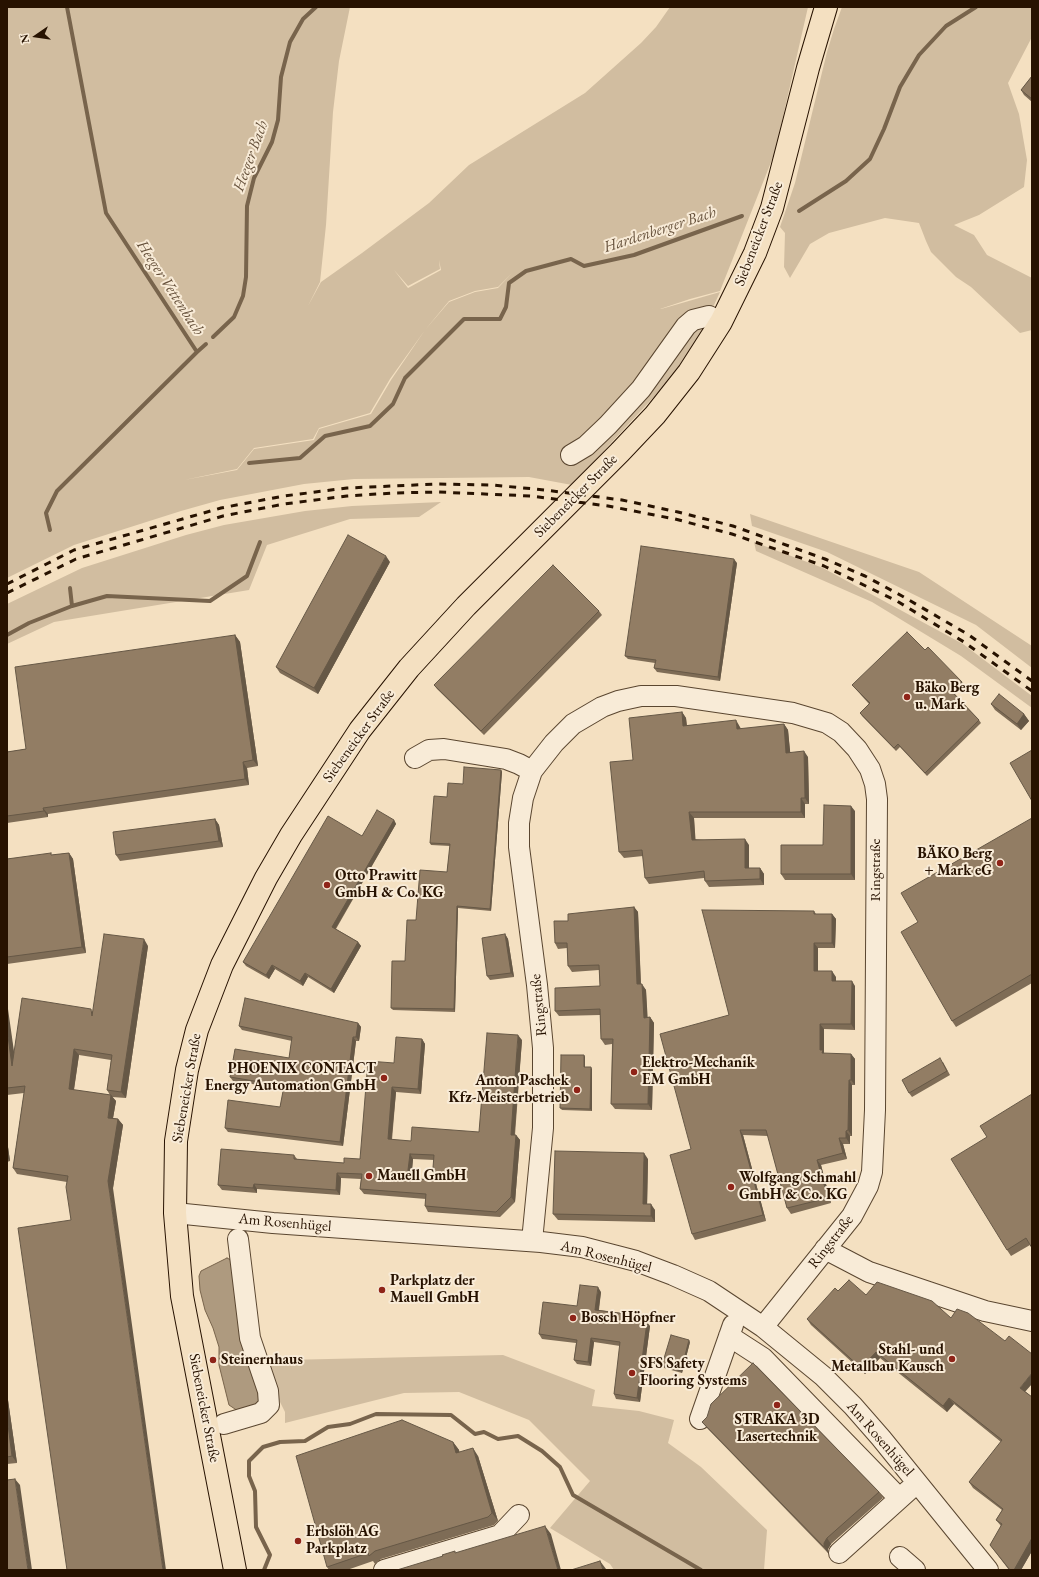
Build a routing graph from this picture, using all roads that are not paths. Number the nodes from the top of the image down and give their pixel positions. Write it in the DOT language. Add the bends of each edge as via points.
graph roads {
  1 [pos="826,7"];
  2 [pos="721,322"];
  3 [pos="571,455"];
  4 [pos="415,758"];
  5 [pos="532,771"];
  6 [pos="175,1213"];
  7 [pos="238,1239"];
  8 [pos="532,1241"];
  9 [pos="825,1250"];
  10 [pos="738,1310"];
  11 [pos="1032,1321"];
  12 [pos="764,1327"];
  13 [pos="729,1336"];
  14 [pos="700,1419"];
  15 [pos="224,1424"];
  16 [pos="917,1482"];
  17 [pos="899,1498"];
  18 [pos="518,1515"];
  19 [pos="839,1553"];
  20 [pos="235,1570"];
  21 [pos="384,1570"];
  22 [pos="988,1570"];
  1 -- 2 [label="main road, Siebeneicker Straße" via="772,208 755,253"];
  2 -- 3 [label="street" via="709,316 693,320 686,326 641,389 586,446"];
  2 -- 6 [label="main road, Siebeneicker Straße" via="689,372 655,414 466,606 409,668 360,730 291,835 222,965 197,1030 187,1070 176,1141"];
  4 -- 5 [label="street" via="429,750 444,749 506,759"];
  5 -- 8 [label="street, Ringstraße" via="523,798 519,823 543,1048 543,1128"];
  5 -- 9 [label="street, Ringstraße" via="554,743 573,724 587,715 618,701 659,695 811,717 841,732 857,749 870,769 877,799 875,1110 872,1172 868,1186 852,1216"];
  6 -- 8 [label="street, Am Rosenhügel" via="273,1223"];
  6 -- 20 [label="main road, Siebeneicker Straße" via="182,1296"];
  7 -- 15 [label="street" via="250,1338 268,1391 269,1405 261,1413"];
  8 -- 10 [label="street, Am Rosenhügel" via="582,1247 636,1261 709,1291"];
  9 -- 11 [label="street" via="869,1272 985,1311"];
  9 -- 12 [label="street, Ringstraße"];
  10 -- 12 [label="street, Am Rosenhügel"];
  10 -- 13 [label="street"];
  12 -- 16 [label="street, Am Rosenhügel" via="823,1376 853,1406"];
  13 -- 14 [label="street"];
  13 -- 17 [label="street" via="763,1358"];
  16 -- 17 [label="street"];
  16 -- 22 [label="street, Am Rosenhügel"];
  17 -- 19 [label="street"];
  18 -- 21 [label="street" via="500,1535"];
}
